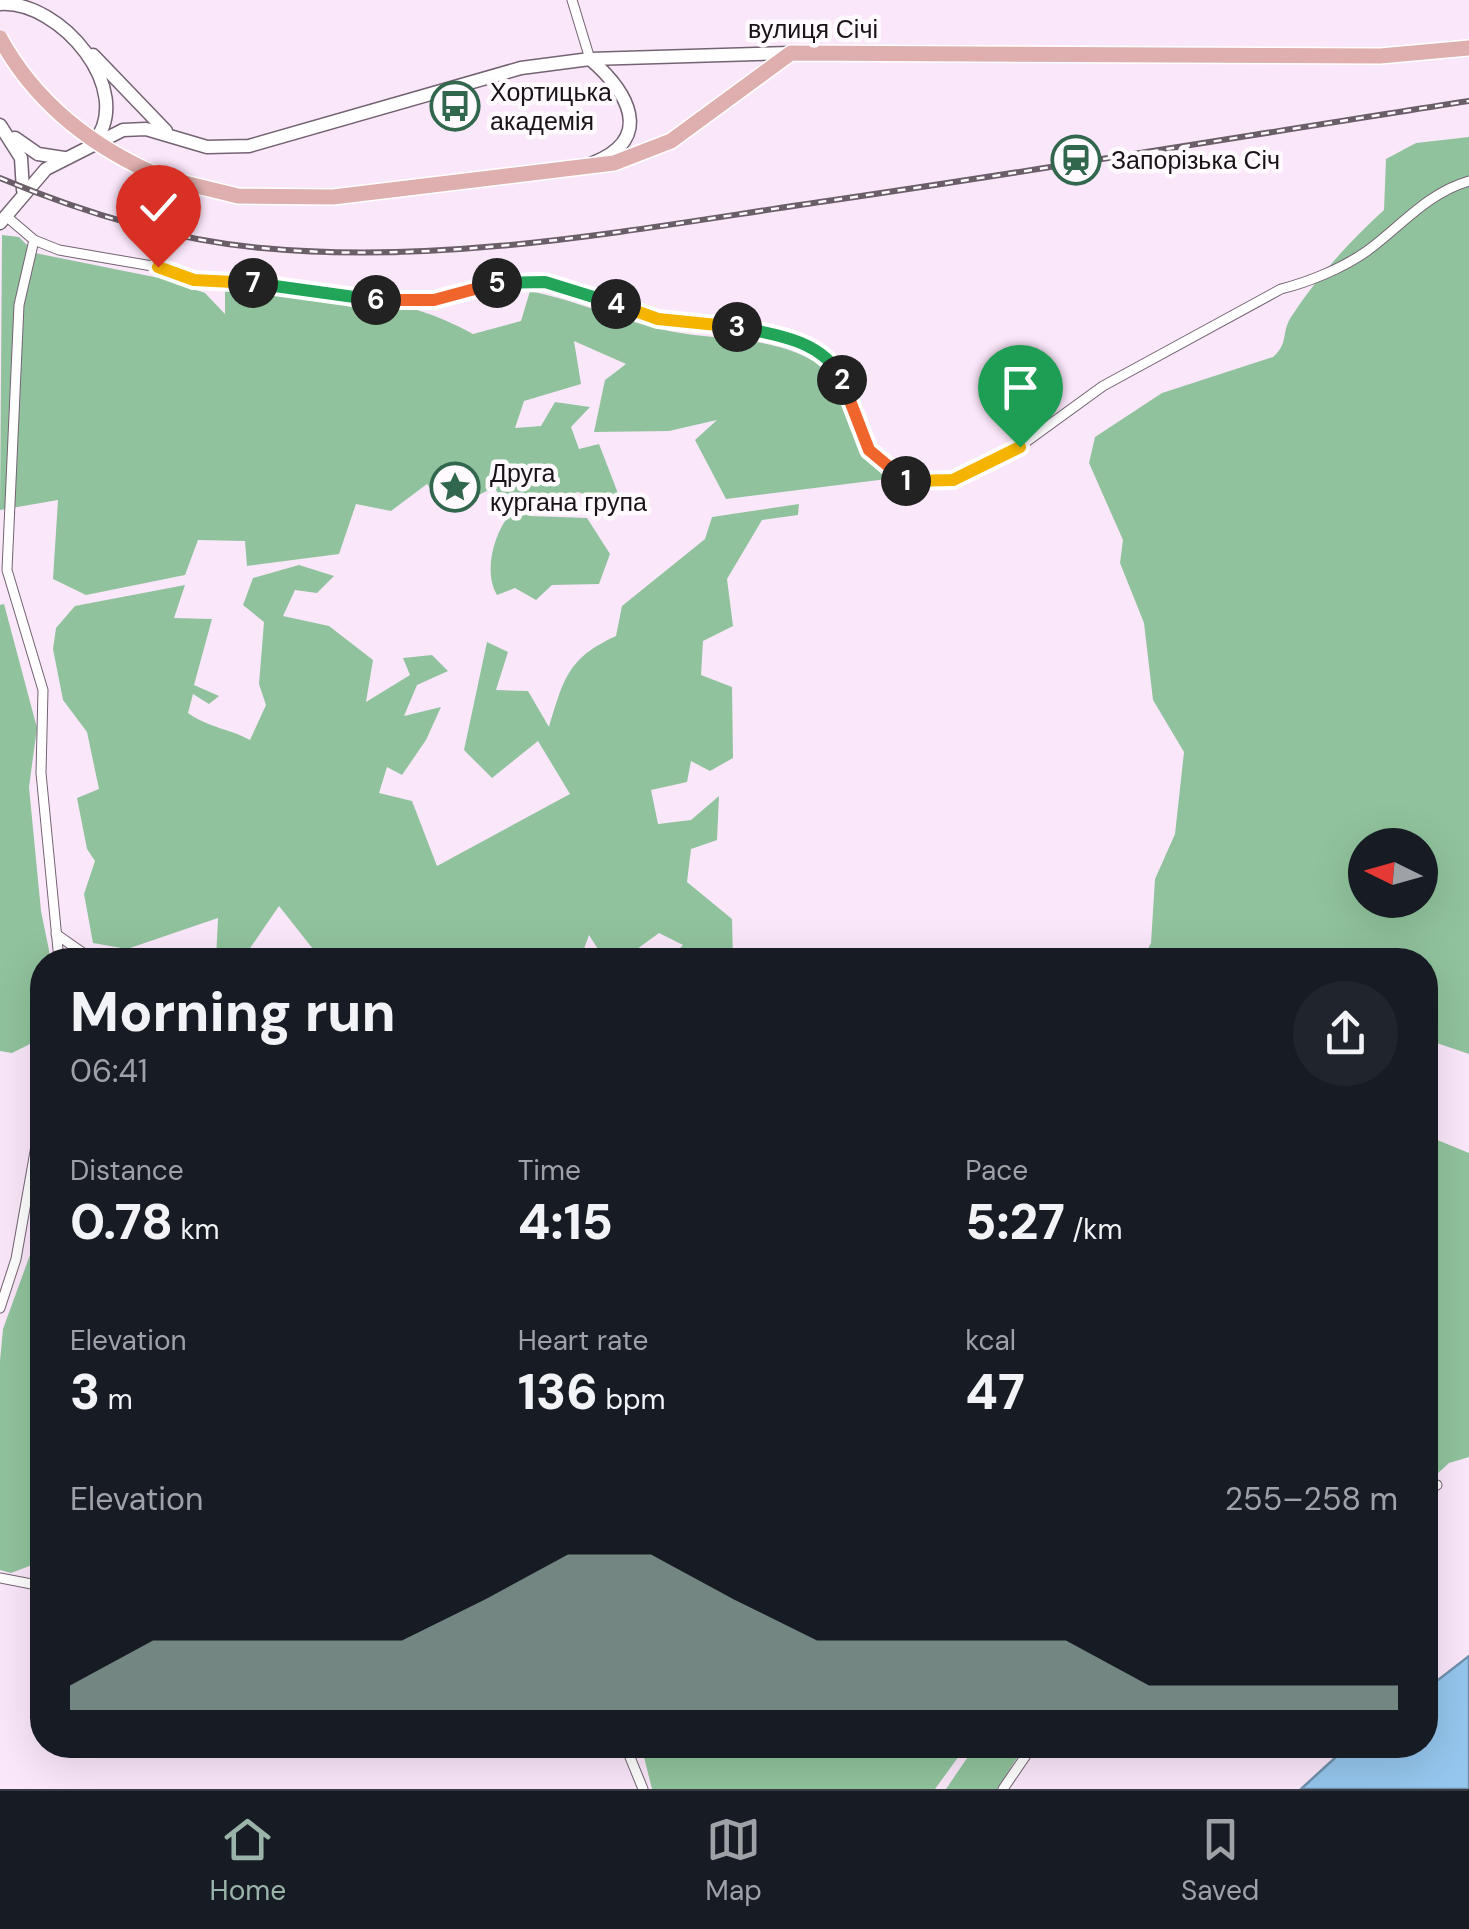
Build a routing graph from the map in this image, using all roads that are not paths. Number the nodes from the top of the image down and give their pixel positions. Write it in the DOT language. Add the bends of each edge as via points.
graph roads {
  1 [pos="572,0"];
  2 [pos="0,4"];
  3 [pos="0,38"];
  4 [pos="78,38"];
  5 [pos="1469,48"];
  6 [pos="791,52"];
  7 [pos="590,58"];
  8 [pos="2,127"];
  9 [pos="171,135"];
  10 [pos="88,148"];
  11 [pos="67,158"];
  12 [pos="576,170"];
  13 [pos="1469,182"];
  14 [pos="23,190"];
  15 [pos="3,220"];
  16 [pos="34,240"];
  17 [pos="56,934"];
  18 [pos="58,948"];
  19 [pos="75,948"];
  20 [pos="30,1180"];
  21 [pos="0,1308"];
  22 [pos="0,1578"];
  23 [pos="30,1584"];
  24 [pos="630,1758"];
  25 [pos="1025,1758"];
  26 [pos="643,1789"];
  27 [pos="1004,1789"];
  1 -- 7 [label="street"];
  2 -- 4 [label="main road" via="47,12"];
  3 -- 12 [label="main road, bridge" via="77,129 164,178 220,192 282,198"];
  4 -- 9 [label="main road"];
  4 -- 10 [label="main road" via="106,112"];
  5 -- 6 [label="main road, вулиця Січі" via="1380,56"];
  6 -- 7 [label="main road, вулиця Січі"];
  6 -- 12 [label="main road" via="671,141"];
  7 -- 9 [label="main road, вулиця Січі" via="489,76 249,146 207,146"];
  7 -- 12 [label="main road" via="624,93 632,112 614,151"];
  8 -- 11 [label="main road" via="38,154"];
  8 -- 14 [label="main road" via="21,158"];
  9 -- 10 [label="main road, вулиця Січі" via="134,128"];
  10 -- 11 [label="main road, вулиця Січі"];
  11 -- 14 [label="main road, вулиця Січі"];
  13 -- 16 [label="street" via="1400,220 1366,252 1153,357 1012,452 941,484 904,480 888,470 869,450 831,361 785,337 658,319 545,282 503,282 434,300 379,301 194,280"];
  14 -- 15 [label="main road"];
  15 -- 16 [label="street"];
  16 -- 17 [label="street" via="19,305 7,570 43,690 42,773"];
  17 -- 18 [label="street"];
  17 -- 19 [label="street"];
  20 -- 21 [label="street"];
  22 -- 23 [label="street"];
  24 -- 26 [label="street"];
  25 -- 27 [label="street"];
}
